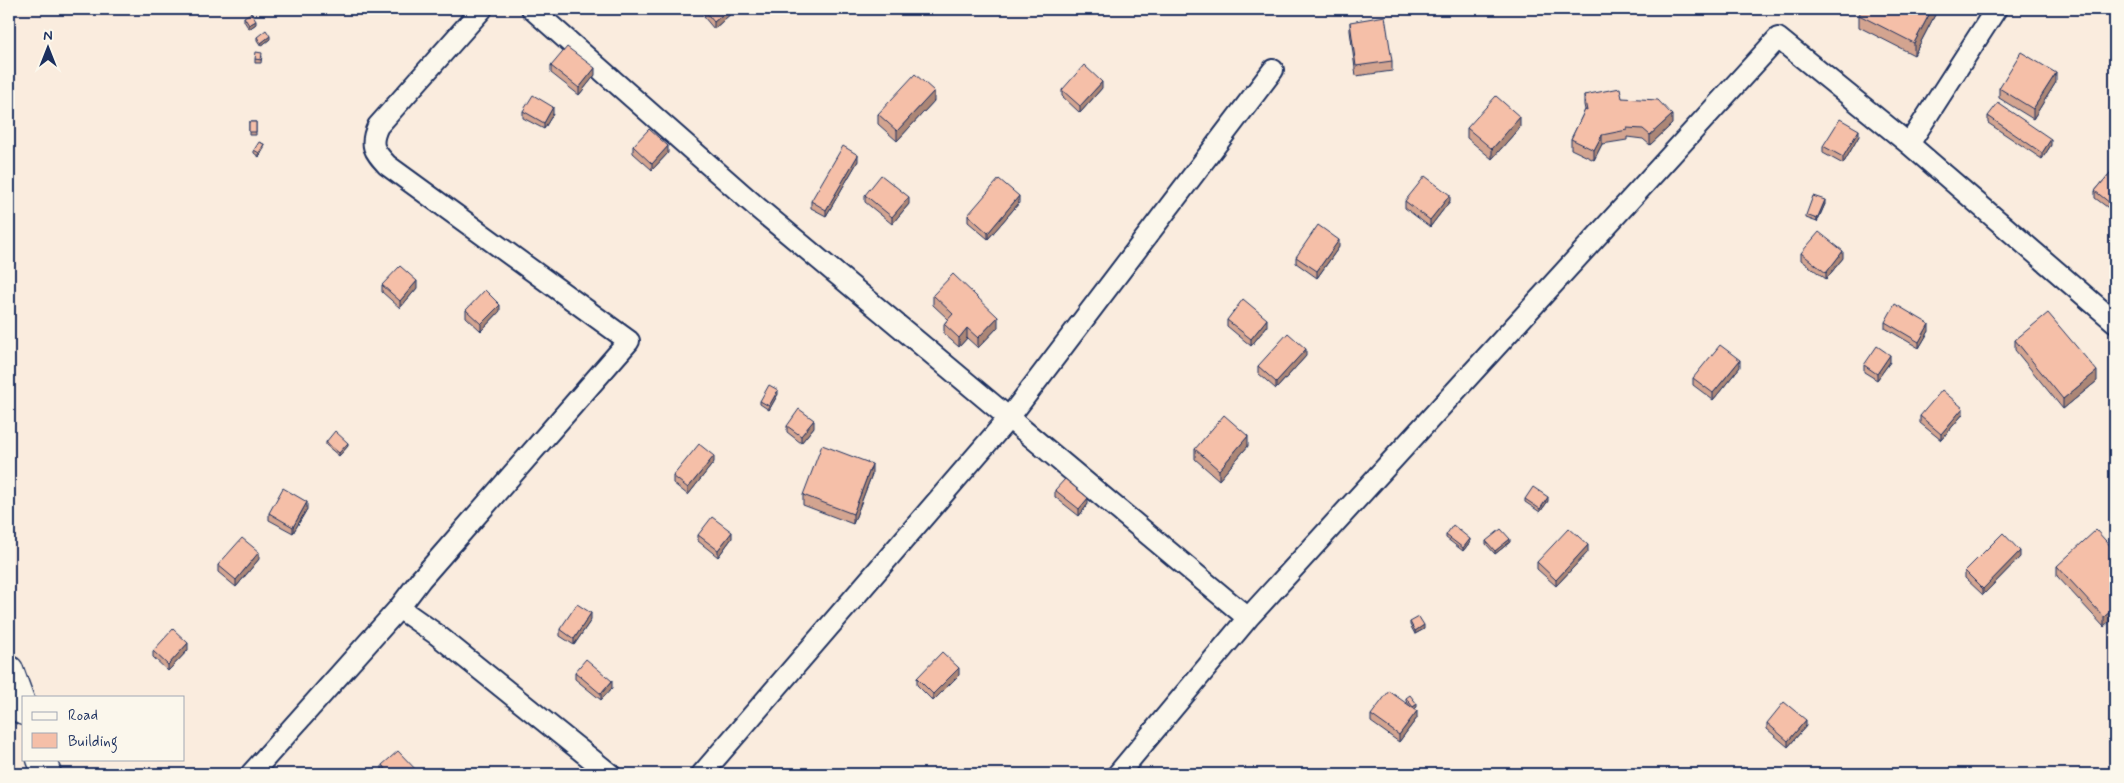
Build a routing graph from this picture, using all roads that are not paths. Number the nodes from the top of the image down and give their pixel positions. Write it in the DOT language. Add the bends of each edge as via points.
graph roads {
  1 [pos="482,9"];
  2 [pos="532,9"];
  3 [pos="1996,9"];
  4 [pos="1273,70"];
  5 [pos="1909,144"];
  6 [pos="2115,322"];
  7 [pos="1008,419"];
  8 [pos="399,608"];
  9 [pos="1248,618"];
  10 [pos="9,670"];
  11 [pos="22,706"];
  12 [pos="42,760"];
  13 [pos="47,774"];
  14 [pos="251,774"];
  15 [pos="610,774"];
  16 [pos="702,774"];
  17 [pos="1118,774"];
  1 -- 8 [label="street" via="378,126 373,137 375,152 387,165 629,340"];
  2 -- 7 [label="street" via="759,209"];
  3 -- 5 [label="street"];
  4 -- 7 [label="street"];
  5 -- 6 [label="street"];
  5 -- 9 [label="street" via="1778,38"];
  7 -- 9 [label="street"];
  7 -- 16 [label="street"];
  8 -- 14 [label="street"];
  8 -- 15 [label="street"];
  9 -- 17 [label="street"];
  10 -- 11 [label="street"];
  12 -- 13 [label="street"];
}
